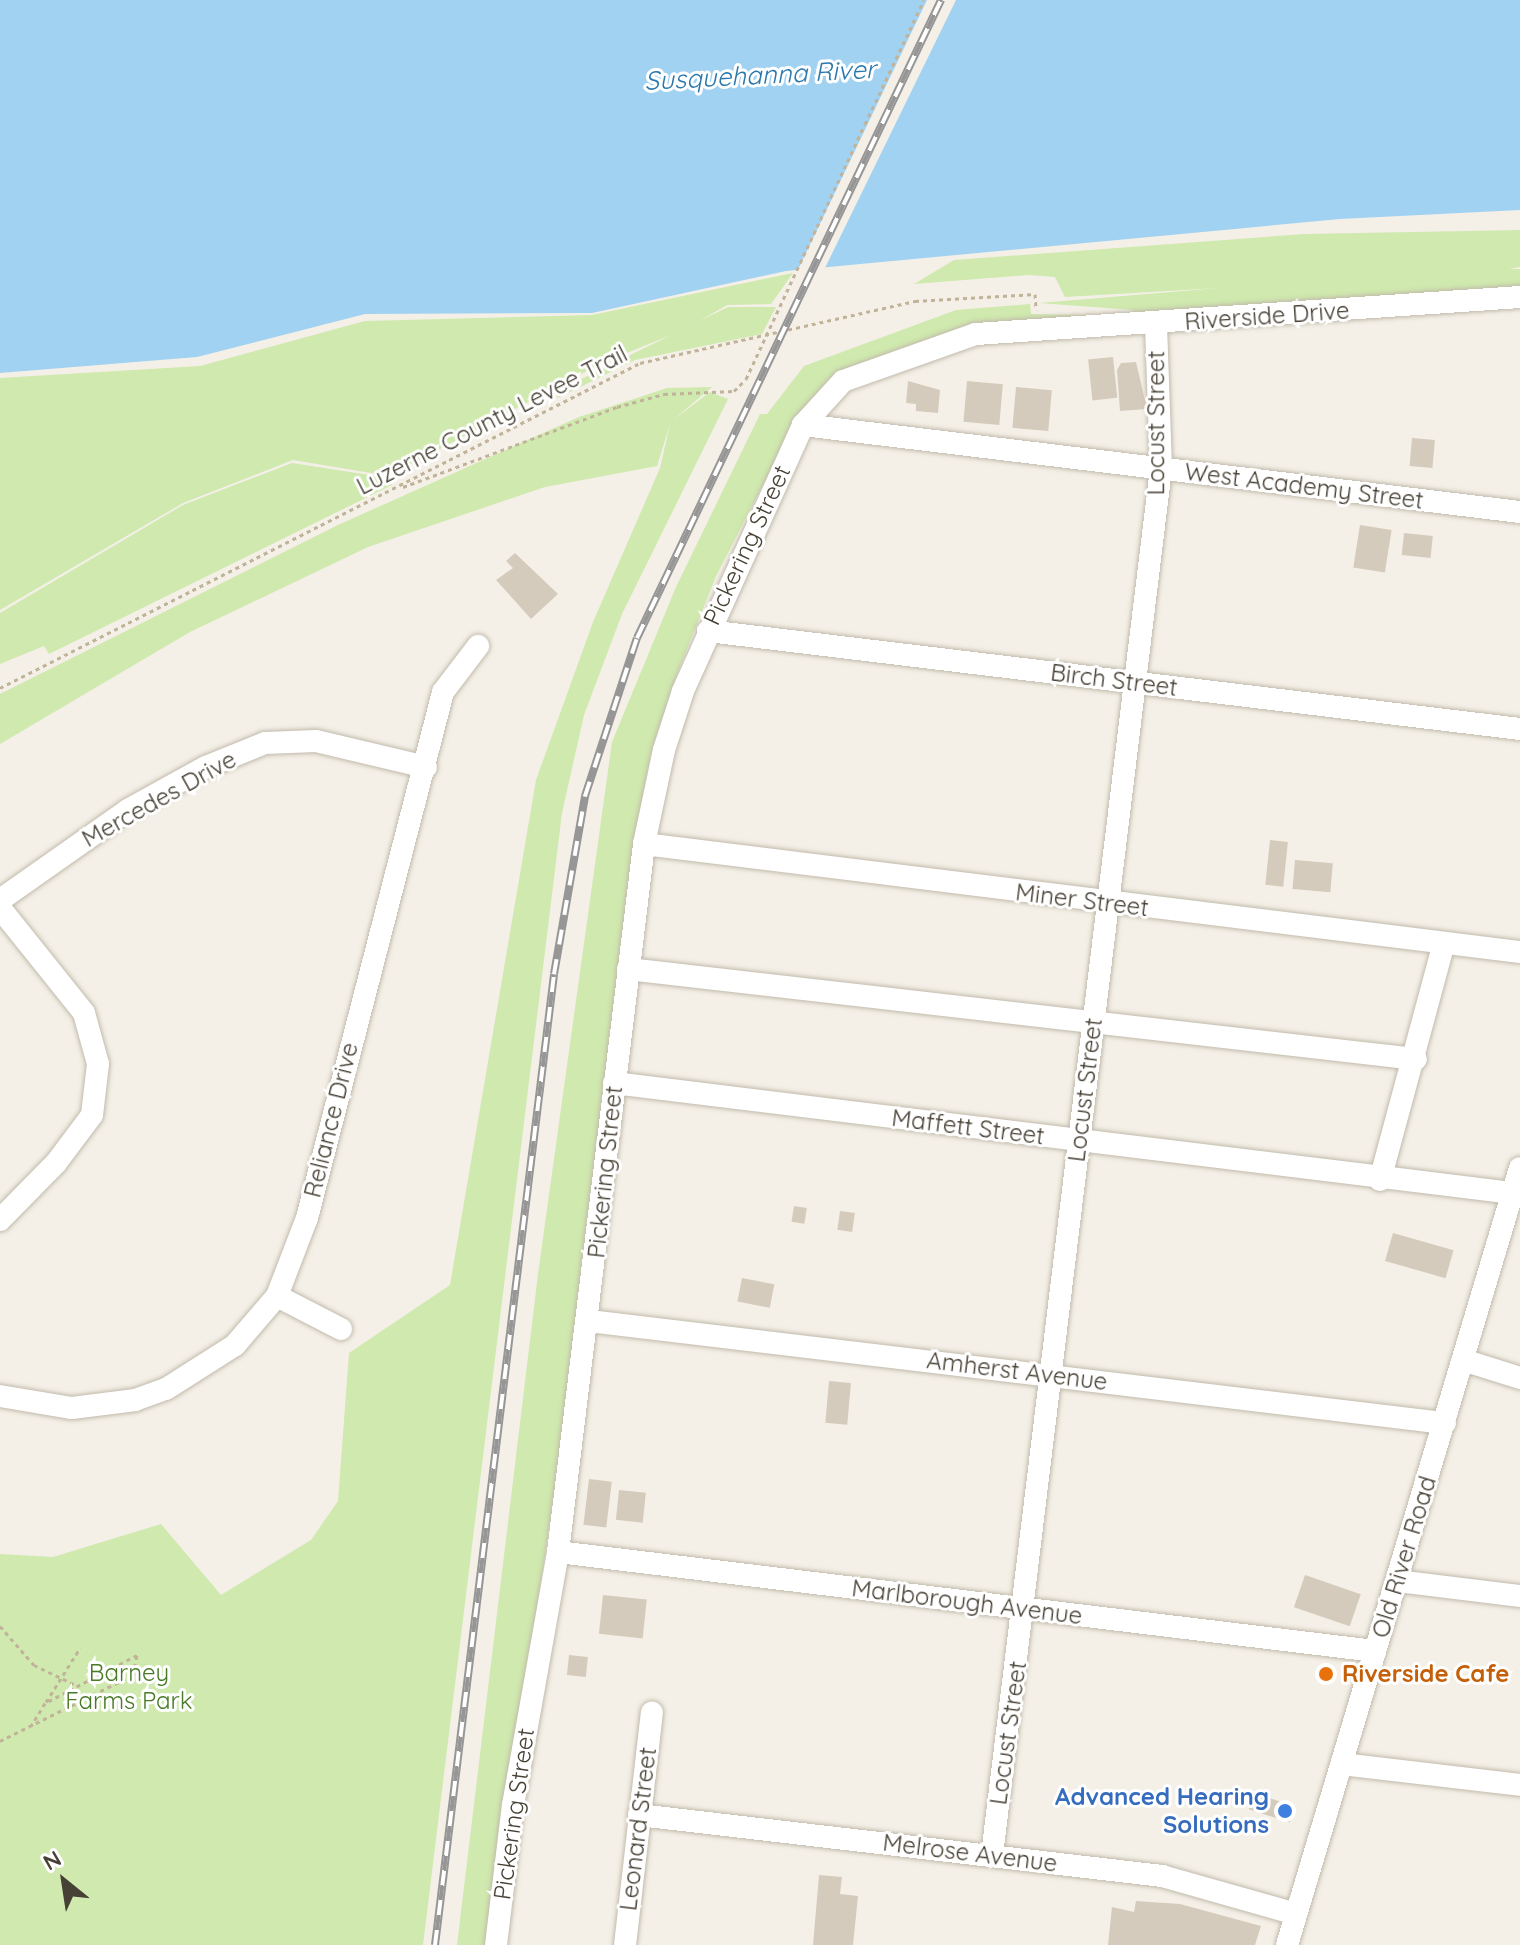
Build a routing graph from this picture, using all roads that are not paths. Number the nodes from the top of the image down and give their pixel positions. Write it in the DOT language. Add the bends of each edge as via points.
graph roads {
  1 [pos="1520,297"];
  2 [pos="1156,324"];
  3 [pos="803,425"];
  4 [pos="1161,468"];
  5 [pos="1520,512"];
  6 [pos="708,631"];
  7 [pos="478,646"];
  8 [pos="1134,682"];
  9 [pos="1520,729"];
  10 [pos="426,767"];
  11 [pos="644,844"];
  12 [pos="0,900"];
  13 [pos="1107,903"];
  14 [pos="0,908"];
  15 [pos="1444,943"];
  16 [pos="1520,952"];
  17 [pos="628,969"];
  18 [pos="1093,1022"];
  19 [pos="1416,1059"];
  20 [pos="614,1083"];
  21 [pos="1079,1140"];
  22 [pos="1520,1168"];
  23 [pos="1380,1180"];
  24 [pos="1513,1193"];
  25 [pos="0,1220"];
  26 [pos="277,1296"];
  27 [pos="589,1321"];
  28 [pos="341,1329"];
  29 [pos="1463,1360"];
  30 [pos="1050,1375"];
  31 [pos="1520,1378"];
  32 [pos="0,1396"];
  33 [pos="1445,1423"];
  34 [pos="558,1552"];
  35 [pos="1397,1581"];
  36 [pos="1520,1596"];
  37 [pos="1024,1609"];
  38 [pos="1375,1651"];
  39 [pos="652,1713"];
  40 [pos="1342,1764"];
  41 [pos="1520,1785"];
  42 [pos="639,1815"];
  43 [pos="992,1855"];
  44 [pos="1296,1914"];
  45 [pos="496,1945"];
  46 [pos="625,1945"];
  47 [pos="1287,1945"];
  1 -- 2 [label="street, Riverside Drive"];
  2 -- 3 [label="street, Riverside Drive" via="976,334 945,342 843,381"];
  2 -- 4 [label="street, Locust Street"];
  3 -- 4 [label="street, West Academy Street"];
  3 -- 6 [label="street, Pickering Street"];
  4 -- 5 [label="street, West Academy Street"];
  4 -- 8 [label="street, Locust Street"];
  6 -- 8 [label="street, Birch Street"];
  6 -- 11 [label="street, Pickering Street" via="664,750"];
  7 -- 10 [label="street, Reliance Drive" via="443,692"];
  8 -- 9 [label="street, Birch Street"];
  8 -- 13 [label="street, Locust Street"];
  10 -- 12 [label="street, Mercedes Drive" via="316,741 265,743 206,767 128,810"];
  10 -- 26 [label="street, Reliance Drive" via="307,1218"];
  11 -- 13 [label="street, Miner Street"];
  11 -- 17 [label="street, Pickering Street"];
  13 -- 15 [label="street, Miner Street"];
  13 -- 18 [label="street, Locust Street"];
  14 -- 25 [label="street" via="84,1013 98,1076 92,1115 77,1139"];
  15 -- 16 [label="street, Miner Street"];
  15 -- 19 [label="street"];
  17 -- 18 [label="street"];
  17 -- 20 [label="street, Pickering Street"];
  18 -- 19 [label="street"];
  18 -- 21 [label="street, Locust Street"];
  19 -- 23 [label="street"];
  20 -- 21 [label="street, Maffett Street"];
  20 -- 27 [label="street, Pickering Street"];
  21 -- 23 [label="street, Maffett Street"];
  21 -- 30 [label="street, Locust Street"];
  22 -- 24 [label="street, Old River Road"];
  23 -- 24 [label="street, Maffett Street"];
  24 -- 29 [label="street, Old River Road"];
  26 -- 28 [label="street"];
  26 -- 32 [label="street, Reliance Drive" via="235,1345 194,1375 156,1393 72,1408"];
  27 -- 30 [label="street, Amherst Avenue"];
  27 -- 34 [label="street, Pickering Street"];
  29 -- 31 [label="street"];
  29 -- 33 [label="street, Old River Road"];
  30 -- 33 [label="street, Amherst Avenue"];
  30 -- 37 [label="street, Locust Street"];
  33 -- 35 [label="street, Old River Road"];
  34 -- 37 [label="street, Marlborough Avenue"];
  34 -- 45 [label="street, Pickering Street" via="513,1805"];
  35 -- 36 [label="street"];
  35 -- 38 [label="street, Old River Road"];
  37 -- 38 [label="street, Marlborough Avenue"];
  37 -- 43 [label="street, Locust Street"];
  38 -- 40 [label="street, Old River Road"];
  39 -- 42 [label="street, Leonard Street"];
  40 -- 41 [label="street"];
  40 -- 44 [label="street, Old River Road"];
  42 -- 43 [label="street, Melrose Avenue"];
  42 -- 46 [label="street, Leonard Street"];
  43 -- 44 [label="street, Melrose Avenue" via="1162,1876"];
  44 -- 47 [label="street, Old River Road"];
}
